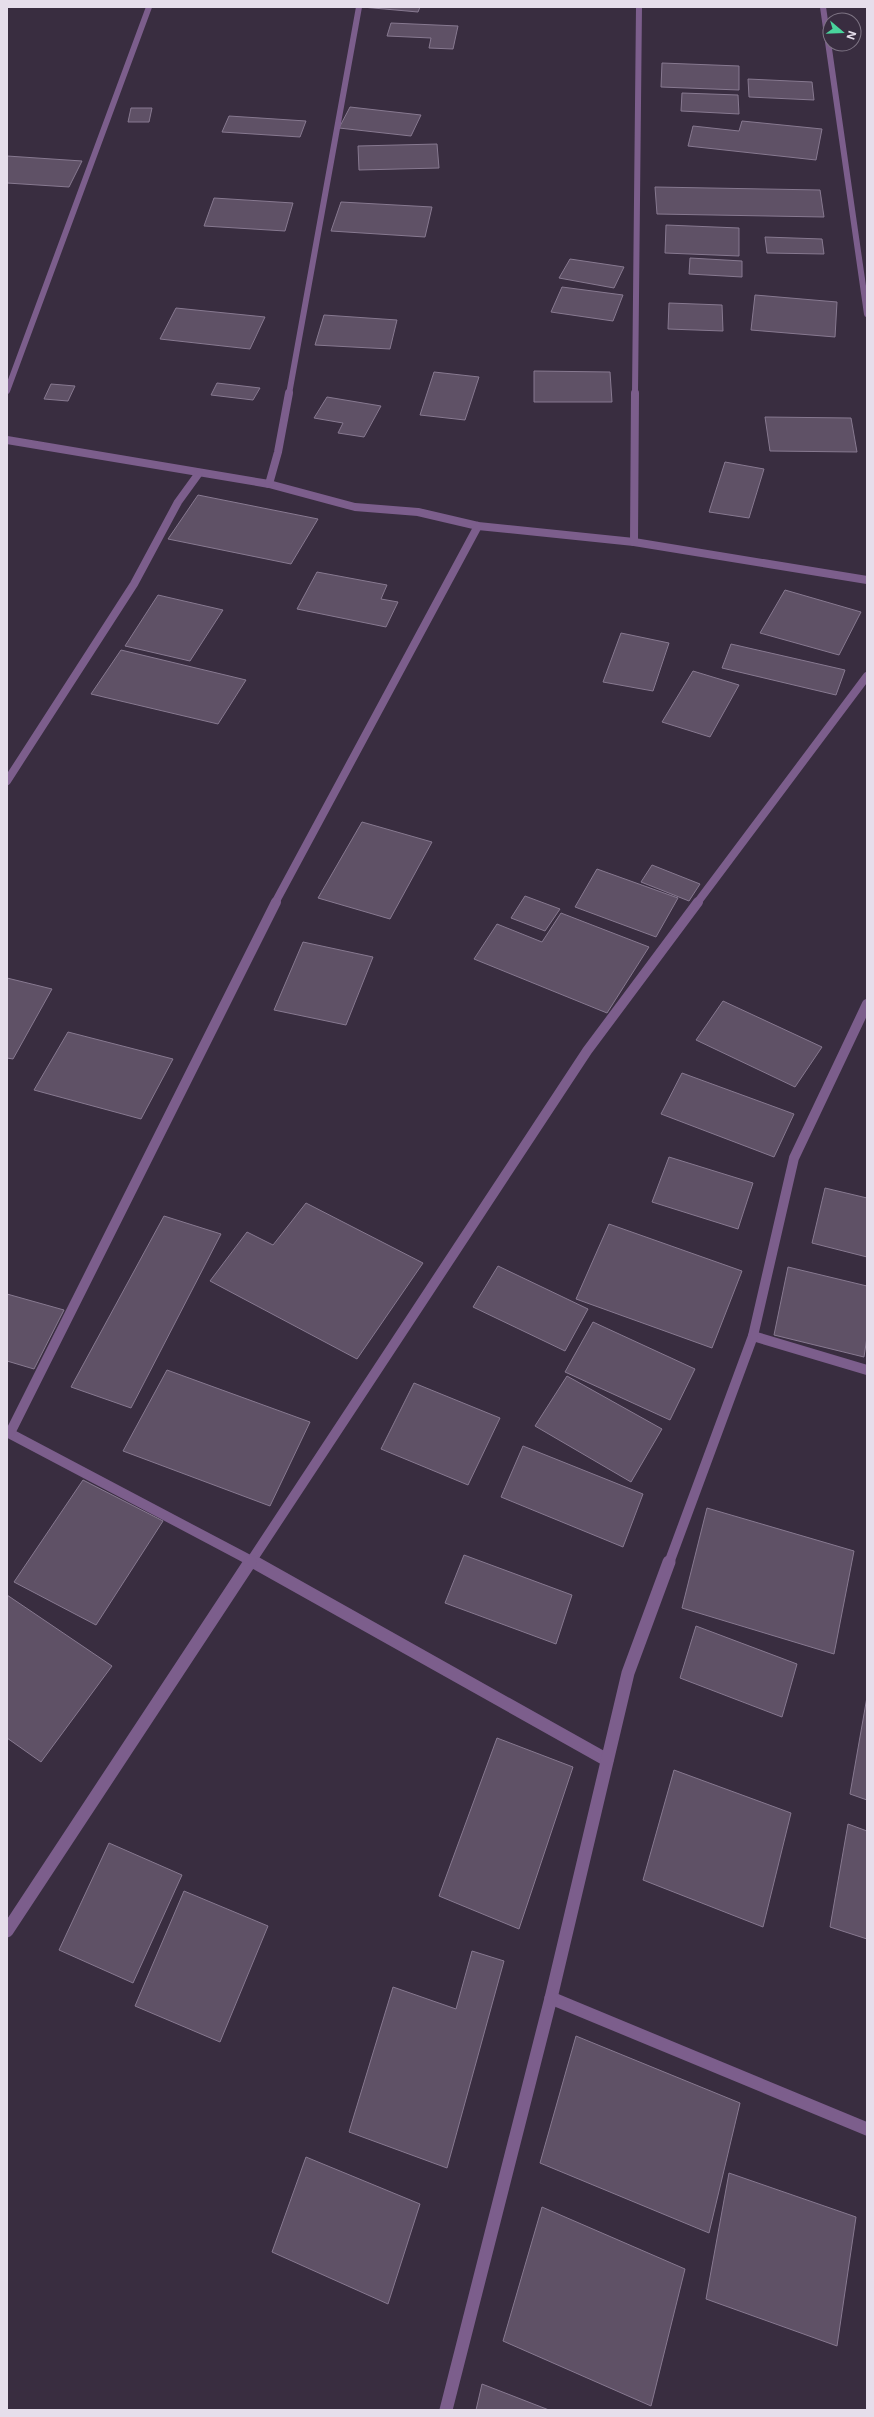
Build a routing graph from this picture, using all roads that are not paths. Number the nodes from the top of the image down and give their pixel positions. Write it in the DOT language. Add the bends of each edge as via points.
graph roads {
  1 [pos="149,7"];
  2 [pos="359,7"];
  3 [pos="639,7"];
  4 [pos="823,7"];
  5 [pos="867,314"];
  6 [pos="7,391"];
  7 [pos="7,440"];
  8 [pos="199,473"];
  9 [pos="269,484"];
  10 [pos="478,526"];
  11 [pos="634,542"];
  12 [pos="867,580"];
  13 [pos="867,676"];
  14 [pos="7,781"];
  15 [pos="867,1004"];
  16 [pos="753,1336"];
  17 [pos="867,1370"];
  18 [pos="8,1432"];
  19 [pos="252,1561"];
  20 [pos="607,1760"];
  21 [pos="7,1931"];
  22 [pos="551,1998"];
  23 [pos="867,2129"];
  24 [pos="446,2410"];
  1 -- 6 [label="street"];
  2 -- 9 [label="street" via="278,452"];
  3 -- 11 [label="street"];
  4 -- 5 [label="street"];
  7 -- 8 [label="street"];
  8 -- 9 [label="street"];
  8 -- 14 [label="street" via="178,502 134,584"];
  9 -- 10 [label="street" via="355,507 418,512"];
  10 -- 11 [label="street"];
  10 -- 18 [label="street" via="277,900"];
  11 -- 12 [label="street"];
  13 -- 19 [label="street" via="587,1051"];
  15 -- 16 [label="street" via="794,1158"];
  16 -- 17 [label="street"];
  16 -- 20 [label="street" via="628,1673"];
  18 -- 19 [label="street"];
  19 -- 20 [label="street"];
  19 -- 21 [label="street"];
  20 -- 22 [label="street"];
  22 -- 23 [label="street"];
  22 -- 24 [label="street"];
}
